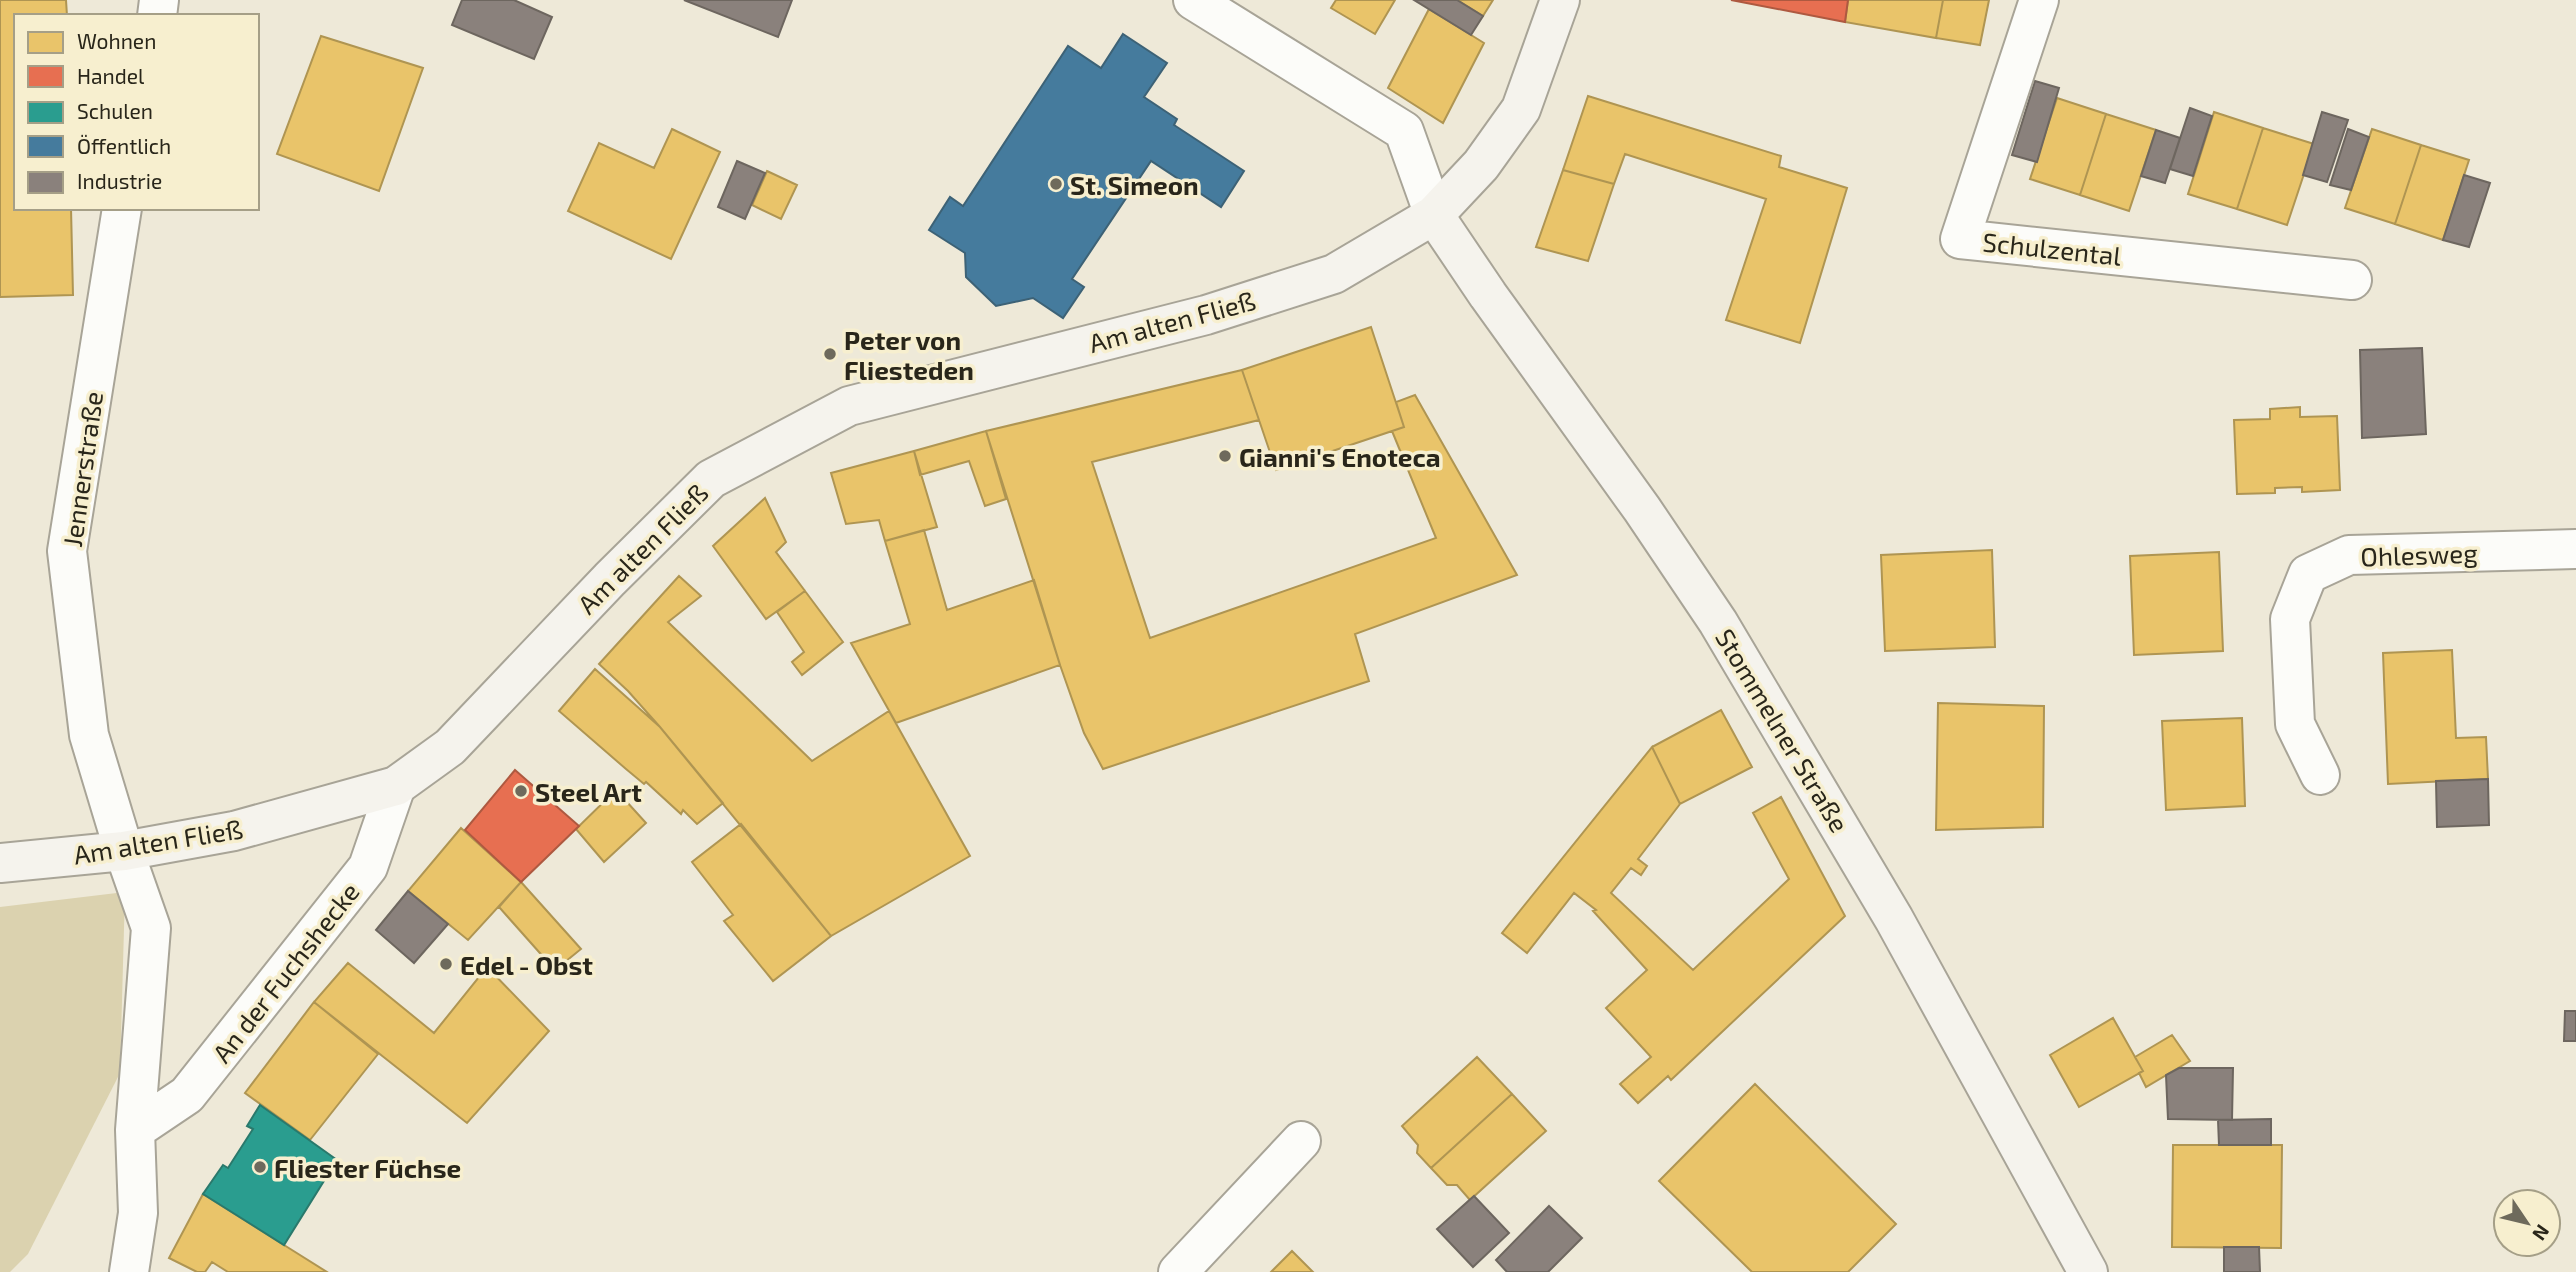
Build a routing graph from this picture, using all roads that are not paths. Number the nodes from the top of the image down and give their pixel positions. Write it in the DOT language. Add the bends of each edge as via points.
graph roads {
  1 [pos="1193,0"];
  2 [pos="1560,0"];
  3 [pos="2039,0"];
  4 [pos="122,210"];
  5 [pos="1434,215"];
  6 [pos="2352,280"];
  7 [pos="2576,549"];
  8 [pos="2320,775"];
  9 [pos="397,786"];
  10 [pos="124,851"];
  11 [pos="0,863"];
  12 [pos="135,1130"];
  13 [pos="1301,1141"];
  14 [pos="129,1272"];
  15 [pos="1178,1272"];
  16 [pos="2088,1272"];
  1 -- 5 [label="street" via="1404,131"];
  2 -- 5 [label="main road, Am alten Fließ" via="1521,109 1481,165"];
  3 -- 6 [label="street, Schulzental" via="1959,239"];
  4 -- 10 [label="street, Jennerstraße" via="67,551 89,735"];
  5 -- 9 [label="main road, Am alten Fließ" via="1334,274 1206,315 849,406 711,479 450,747"];
  5 -- 16 [label="main road, Stommelner Straße" via="1718,622 1894,919"];
  7 -- 8 [label="street, Ohlesweg" via="2349,555 2308,574 2290,620 2295,724"];
  9 -- 10 [label="main road, Am alten Fließ" via="234,831"];
  9 -- 12 [label="street, An der Fuchshecke" via="368,866 187,1095"];
  10 -- 11 [label="main road, Am alten Fließ"];
  10 -- 12 [label="street" via="151,928"];
  12 -- 14 [label="street" via="138,1213"];
  13 -- 15 [label="street"];
}
